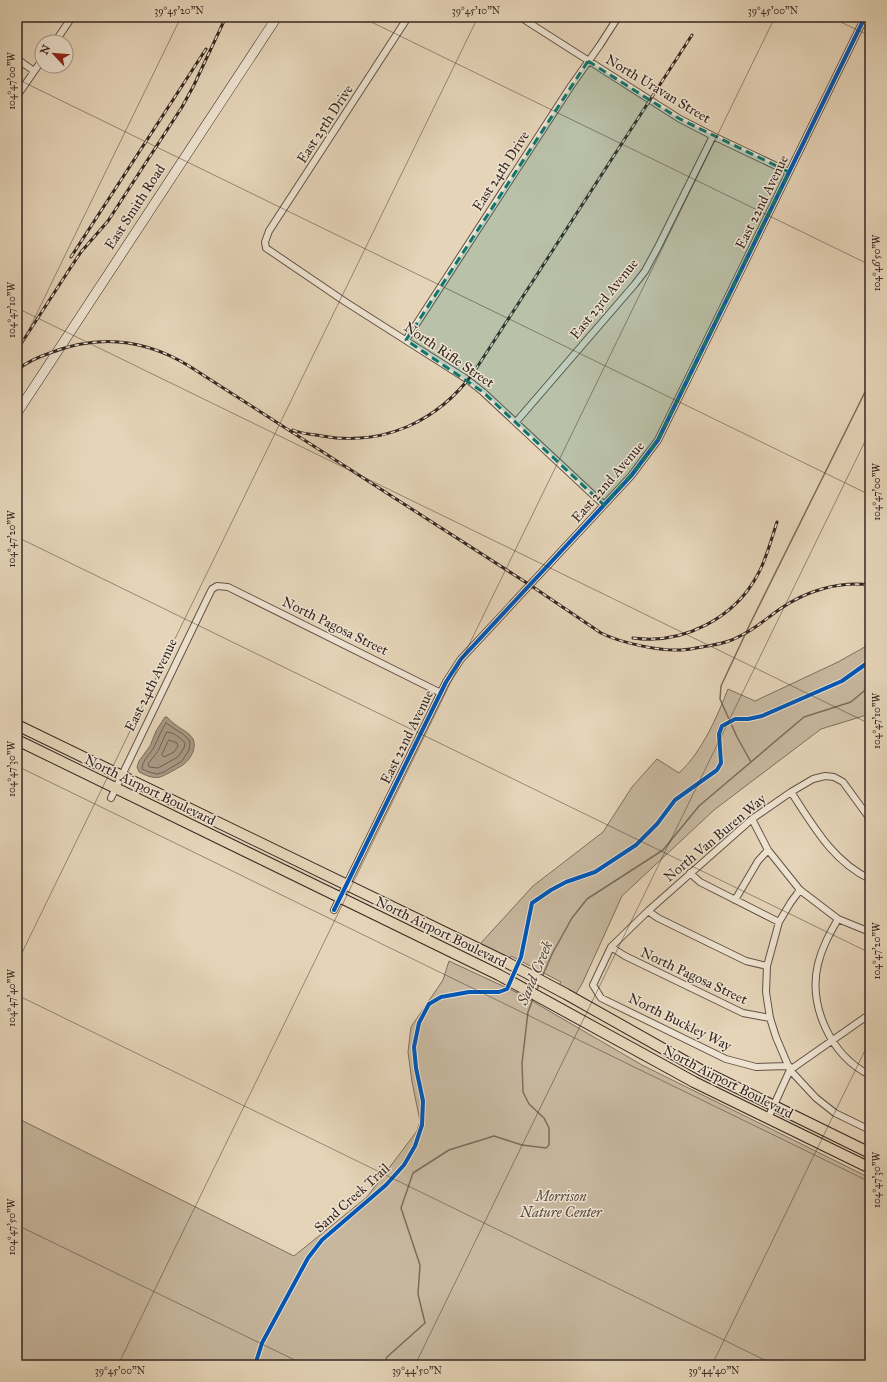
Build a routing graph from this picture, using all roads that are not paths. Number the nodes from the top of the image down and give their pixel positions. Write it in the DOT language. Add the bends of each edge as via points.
graph roads {
  1 [pos="72,17"];
  2 [pos="277,17"];
  3 [pos="408,17"];
  4 [pos="520,17"];
  5 [pos="618,17"];
  6 [pos="865,17"];
  7 [pos="60,34"];
  8 [pos="17,60"];
  9 [pos="588,61"];
  10 [pos="34,72"];
  11 [pos="17,96"];
  12 [pos="712,136"];
  13 [pos="789,172"];
  14 [pos="265,245"];
  15 [pos="406,340"];
  16 [pos="17,413"];
  17 [pos="516,422"];
  18 [pos="604,505"];
  19 [pos="217,586"];
  20 [pos="441,693"];
  21 [pos="17,725"];
  22 [pos="17,740"];
  23 [pos="121,776"];
  24 [pos="115,788"];
  25 [pos="791,792"];
  26 [pos="111,798"];
  27 [pos="870,818"];
  28 [pos="752,819"];
  29 [pos="768,850"];
  30 [pos="690,873"];
  31 [pos="870,879"];
  32 [pos="346,886"];
  33 [pos="800,890"];
  34 [pos="340,898"];
  35 [pos="735,900"];
  36 [pos="334,910"];
  37 [pos="648,911"];
  38 [pos="838,919"];
  39 [pos="779,922"];
  40 [pos="870,932"];
  41 [pos="611,947"];
  42 [pos="767,966"];
  43 [pos="593,984"];
  44 [pos="870,1014"];
  45 [pos="770,1018"];
  46 [pos="832,1040"];
  47 [pos="789,1068"];
  48 [pos="870,1076"];
  49 [pos="774,1106"];
  50 [pos="768,1118"];
  51 [pos="870,1130"];
  52 [pos="870,1153"];
  53 [pos="870,1168"];
  1 -- 7 [label="street"];
  2 -- 16 [label="street, East Smith Road"];
  3 -- 14 [label="street, East 25th Drive" via="269,231"];
  4 -- 9 [label="street, North Uravan Street"];
  5 -- 9 [label="street, East 24th Drive"];
  6 -- 13 [label="street, East 22nd Avenue"];
  8 -- 10 [label="street"];
  9 -- 12 [label="street, North Uravan Street" via="680,119"];
  9 -- 15 [label="street, East 24th Drive"];
  10 -- 11 [label="street"];
  12 -- 13 [label="street, North Uravan Street"];
  12 -- 17 [label="street, East 23rd Avenue" via="645,271"];
  13 -- 18 [label="street, East 22nd Avenue" via="658,440 640,465"];
  14 -- 15 [label="street, North Rifle Street" via="274,255"];
  15 -- 17 [label="street, North Rifle Street" via="468,380"];
  17 -- 18 [label="street, North Rifle Street"];
  18 -- 20 [label="street, East 22nd Avenue" via="466,652"];
  19 -- 20 [label="street, North Pagosa Street" via="235,591"];
  19 -- 23 [label="street, East 24th Avenue" via="208,597"];
  20 -- 32 [label="street, East 22nd Avenue"];
  21 -- 23 [label="main road, North Airport Boulevard"];
  22 -- 24 [label="main road, North Airport Boulevard"];
  23 -- 24 [label="street, East 24th Avenue"];
  23 -- 32 [label="main road, North Airport Boulevard"];
  24 -- 26 [label="street, East 24th Avenue"];
  24 -- 34 [label="main road, North Airport Boulevard"];
  25 -- 27 [label="street, North Van Buren Way" via="813,779 834,777 843,782"];
  25 -- 28 [label="street, North Van Buren Way"];
  25 -- 31 [label="street" via="822,840 835,854"];
  28 -- 29 [label="street"];
  28 -- 30 [label="street, North Van Buren Way"];
  29 -- 33 [label="street"];
  29 -- 35 [label="street" via="758,861"];
  30 -- 35 [label="street" via="700,882"];
  30 -- 37 [label="street, North Van Buren Way"];
  32 -- 34 [label="street, East 22nd Avenue"];
  32 -- 49 [label="main road, North Airport Boulevard" via="506,962 689,1063"];
  33 -- 38 [label="street"];
  33 -- 39 [label="street"];
  34 -- 36 [label="street, East 22nd Avenue"];
  34 -- 50 [label="main road, North Airport Boulevard" via="499,975 694,1082"];
  35 -- 39 [label="street"];
  37 -- 41 [label="street, North Van Buren Way"];
  37 -- 42 [label="street" via="746,961"];
  38 -- 40 [label="street"];
  38 -- 46 [label="street" via="825,942 816,983 820,1017"];
  39 -- 42 [label="street"];
  41 -- 43 [label="street, North Van Buren Way"];
  41 -- 45 [label="street, North Pagosa Street" via="624,956 743,1013"];
  42 -- 45 [label="street" via="766,992"];
  43 -- 47 [label="street, North Buckley Way" via="602,998 726,1059 756,1066"];
  44 -- 46 [label="street"];
  45 -- 47 [label="street"];
  46 -- 47 [label="street"];
  46 -- 48 [label="street" via="845,1057"];
  47 -- 49 [label="street"];
  47 -- 51 [label="street" via="816,1098 835,1113"];
  49 -- 50 [label="street"];
  49 -- 52 [label="main road, North Airport Boulevard"];
  50 -- 53 [label="main road, North Airport Boulevard"];
}
